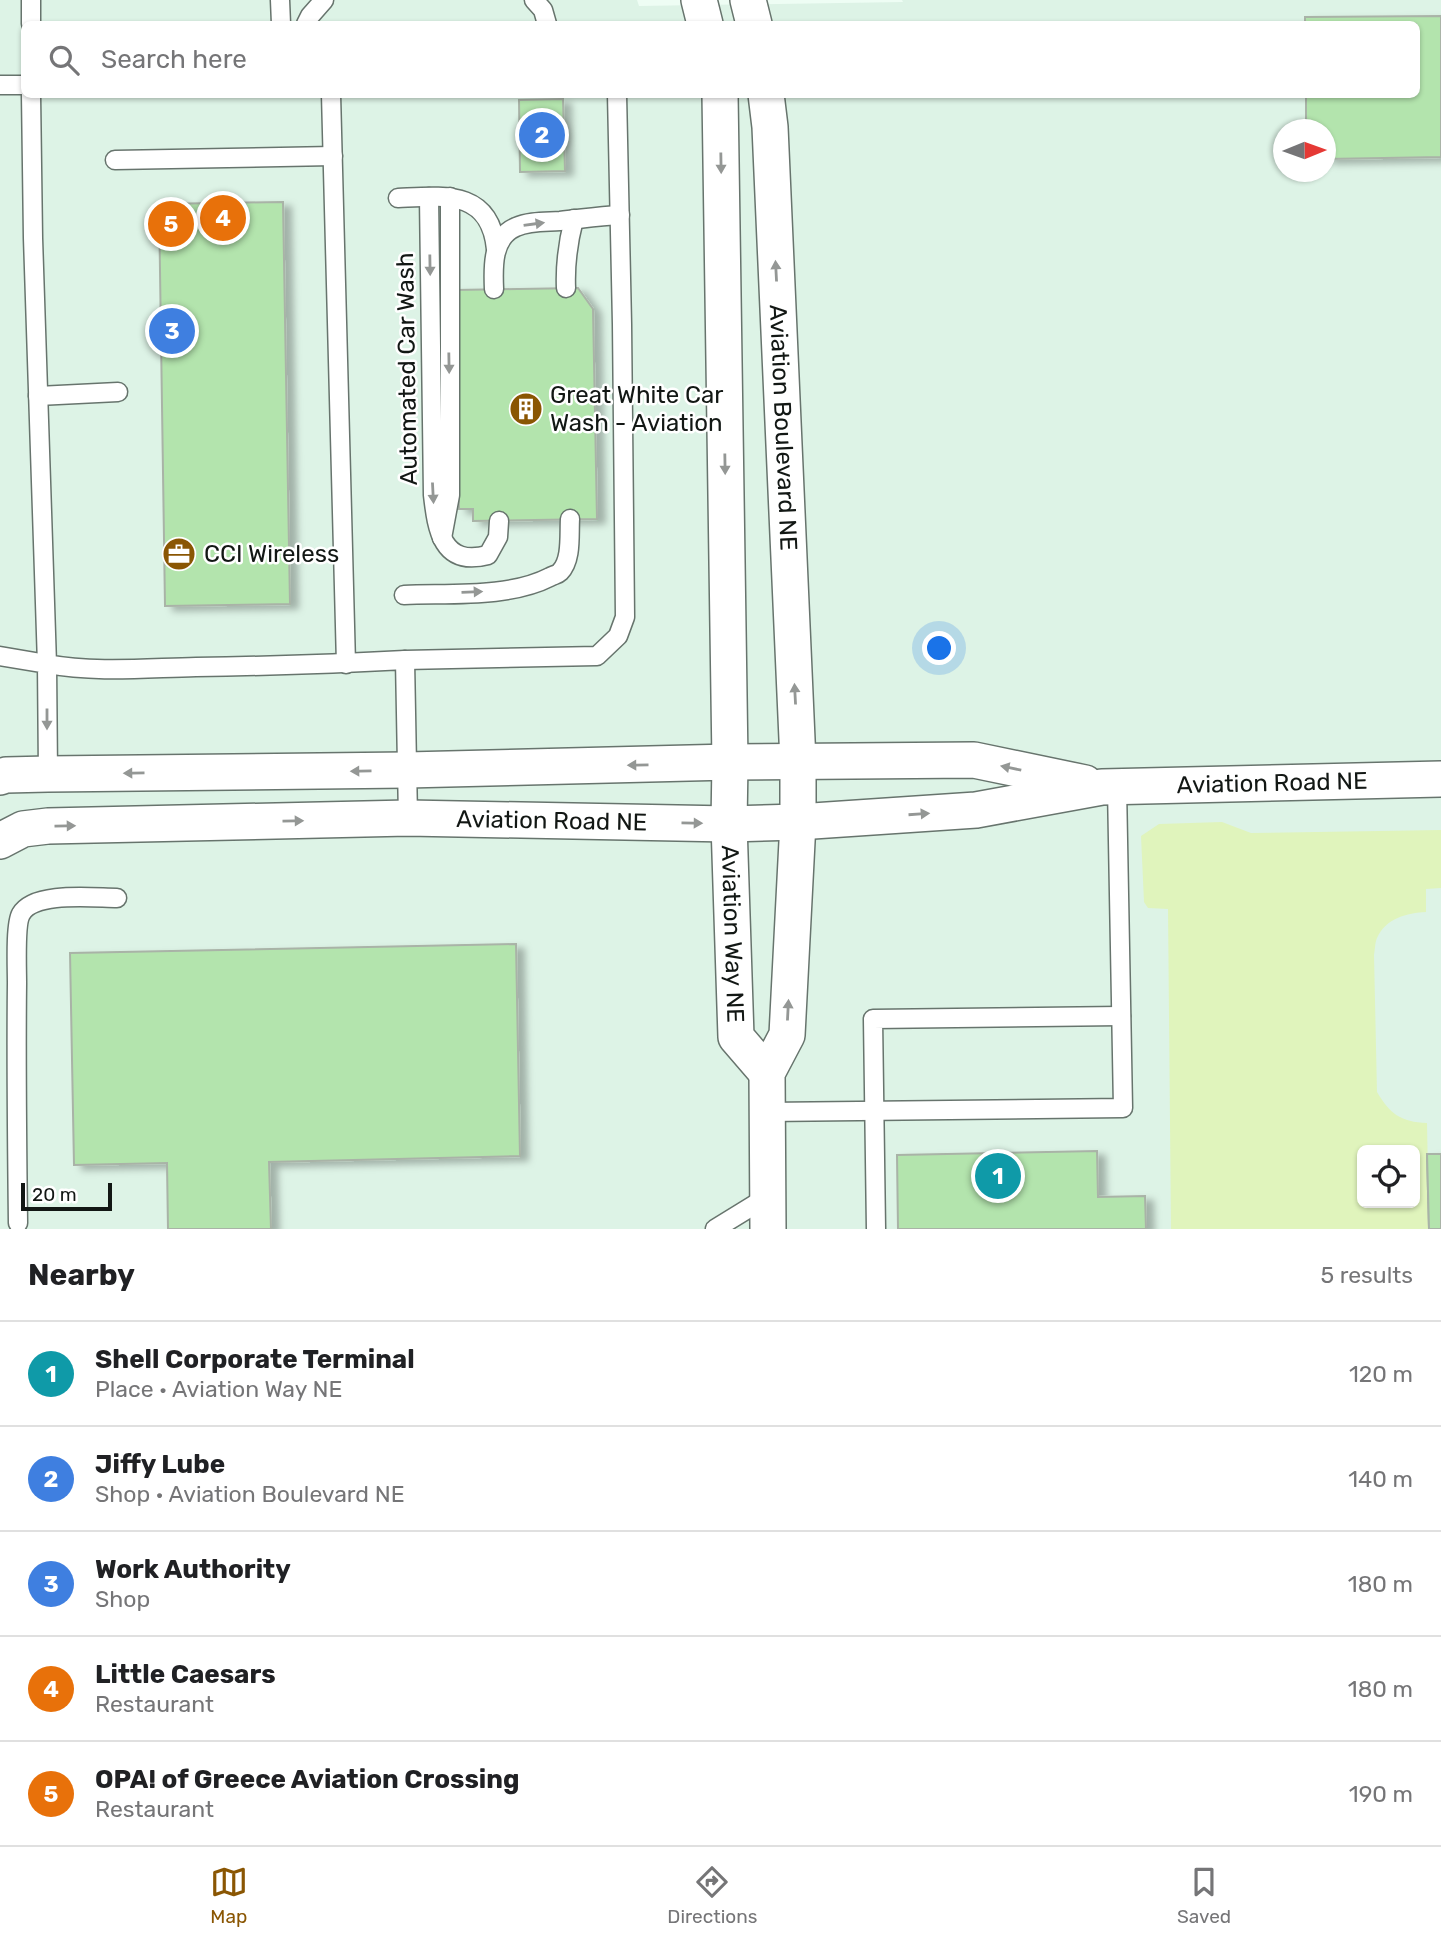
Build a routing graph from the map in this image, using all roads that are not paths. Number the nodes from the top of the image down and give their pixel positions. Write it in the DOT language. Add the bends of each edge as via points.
graph roads {
  1 [pos="31,0"];
  2 [pos="281,0"];
  3 [pos="324,0"];
  4 [pos="534,0"];
  5 [pos="699,0"];
  6 [pos="748,0"];
  7 [pos="31,21"];
  8 [pos="281,21"];
  9 [pos="308,21"];
  10 [pos="546,21"];
  11 [pos="704,21"];
  12 [pos="753,21"];
  13 [pos="0,85"];
  14 [pos="21,85"];
  15 [pos="32,98"];
  16 [pos="331,98"];
  17 [pos="617,98"];
  18 [pos="720,98"];
  19 [pos="766,98"];
  20 [pos="333,156"];
  21 [pos="115,160"];
  22 [pos="429,197"];
  23 [pos="450,197"];
  24 [pos="398,198"];
  25 [pos="620,215"];
  26 [pos="574,219"];
  27 [pos="496,249"];
  28 [pos="566,288"];
  29 [pos="494,289"];
  30 [pos="118,393"];
  31 [pos="38,396"];
  32 [pos="570,519"];
  33 [pos="499,521"];
  34 [pos="442,538"];
  35 [pos="404,595"];
  36 [pos="0,656"];
  37 [pos="405,660"];
  38 [pos="47,664"];
  39 [pos="346,664"];
  40 [pos="730,762"];
  41 [pos="798,762"];
  42 [pos="407,770"];
  43 [pos="47,774"];
  44 [pos="0,778"];
  45 [pos="1441,779"];
  46 [pos="1110,787"];
  47 [pos="408,818"];
  48 [pos="798,822"];
  49 [pos="729,824"];
  50 [pos="0,841"];
  51 [pos="117,898"];
  52 [pos="1121,1016"];
  53 [pos="8,1046"];
  54 [pos="767,1073"];
  55 [pos="874,1111"];
  56 [pos="767,1112"];
  57 [pos="768,1213"];
  58 [pos="19,1223"];
  59 [pos="715,1229"];
  60 [pos="876,1229"];
  1 -- 7 [label="lane"];
  2 -- 8 [label="lane"];
  3 -- 9 [label="lane"];
  4 -- 10 [label="lane"];
  5 -- 11 [label="street"];
  6 -- 12 [label="street"];
  13 -- 14 [label="lane"];
  15 -- 31 [label="lane"];
  16 -- 20 [label="lane"];
  17 -- 25 [label="lane"];
  18 -- 40 [label="street, one-way"];
  41 -- 19 [label="street, Aviation Boulevard NE, one-way"];
  20 -- 21 [label="lane"];
  20 -- 39 [label="lane"];
  22 -- 23 [label="lane"];
  22 -- 24 [label="lane"];
  22 -- 34 [label="lane, Automated Car Wash, one-way" via="433,495"];
  23 -- 27 [label="lane" via="480,210 491,225"];
  23 -- 34 [label="lane, Automated Car Wash, one-way" via="450,495"];
  25 -- 26 [label="lane"];
  25 -- 37 [label="lane" via="625,617 618,636 597,656"];
  27 -- 26 [label="lane, one-way" via="515,227"];
  26 -- 28 [label="lane"];
  27 -- 29 [label="lane"];
  30 -- 31 [label="lane"];
  31 -- 38 [label="lane"];
  35 -- 32 [label="lane, one-way" via="536,584 560,572 568,555"];
  33 -- 34 [label="lane" via="498,537 488,555 475,559 460,556 446,547"];
  36 -- 38 [label="lane"];
  37 -- 39 [label="lane"];
  37 -- 42 [label="lane"];
  38 -- 39 [label="lane" via="121,669"];
  38 -- 43 [label="lane, one-way"];
  40 -- 41 [label="street, Aviation Road NE"];
  40 -- 42 [label="street, Aviation Road NE, one-way"];
  40 -- 49 [label="street, Aviation Way NE"];
  46 -- 41 [label="street, Aviation Road NE, one-way" via="974,760"];
  41 -- 48 [label="street, Aviation Boulevard NE"];
  42 -- 43 [label="street, Aviation Road NE, one-way"];
  42 -- 47 [label="lane"];
  43 -- 44 [label="street, Aviation Road NE"];
  45 -- 46 [label="street, Aviation Road NE"];
  48 -- 46 [label="street, Aviation Road NE, one-way" via="976,810"];
  46 -- 52 [label="lane"];
  47 -- 49 [label="street, Aviation Road NE, one-way"];
  50 -- 47 [label="street, Aviation Road NE, one-way" via="23,830 48,827"];
  48 -- 49 [label="street, Aviation Road NE"];
  54 -- 48 [label="street, one-way" via="787,1035"];
  49 -- 54 [label="street, Aviation Way NE" via="736,1037"];
  51 -- 53 [label="lane" via="63,897 34,902 21,914"];
  52 -- 55 [label="lane" via="873,1019"];
  52 -- 55 [label="lane" via="1123,1108"];
  53 -- 58 [label="lane"];
  54 -- 56 [label="street"];
  55 -- 56 [label="lane"];
  55 -- 60 [label="lane"];
  56 -- 57 [label="street"];
  57 -- 59 [label="lane"];
}
